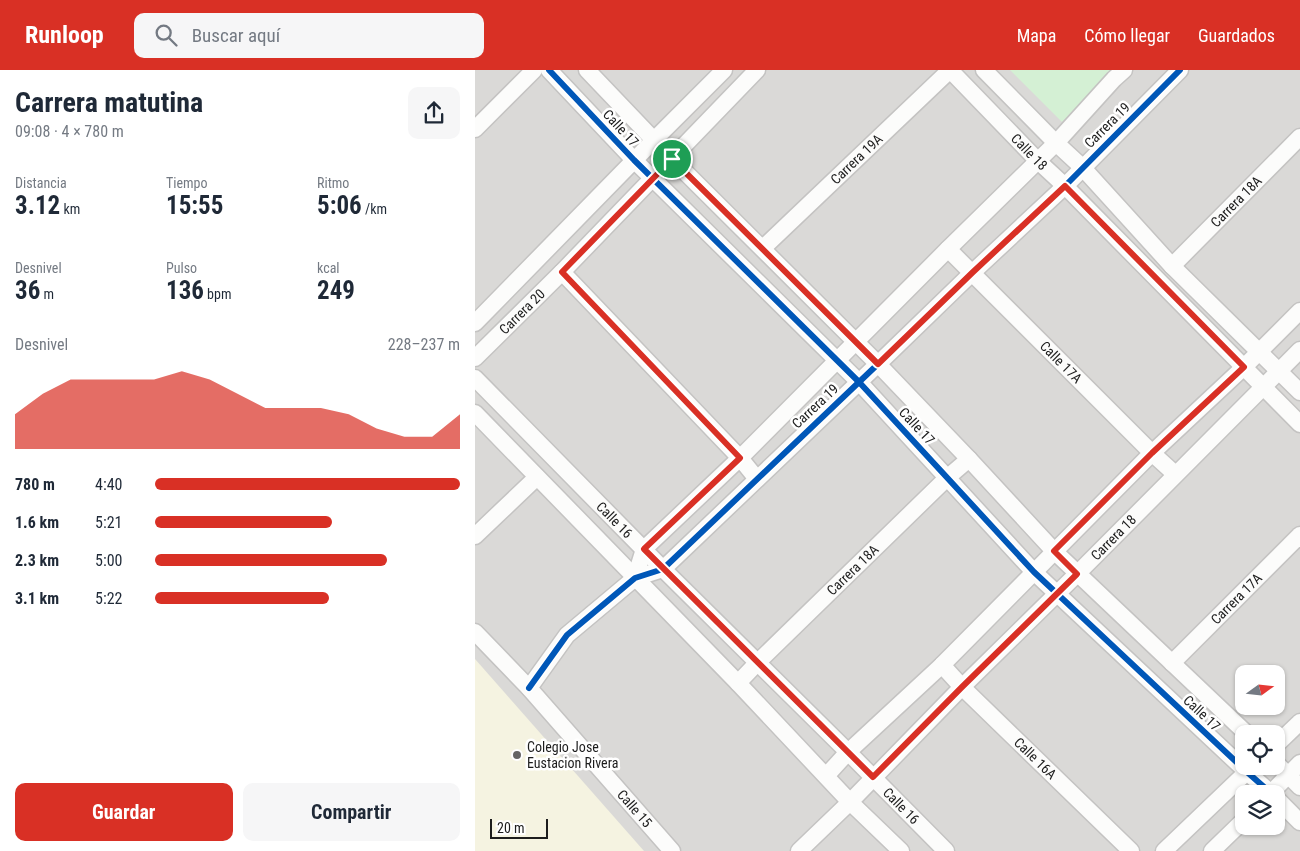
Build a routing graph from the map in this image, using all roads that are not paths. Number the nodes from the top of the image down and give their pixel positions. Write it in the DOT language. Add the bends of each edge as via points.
graph roads {
  1 [pos="534,70"];
  2 [pos="549,70"];
  3 [pos="587,70"];
  4 [pos="724,70"];
  5 [pos="757,70"];
  6 [pos="950,70"];
  7 [pos="983,70"];
  8 [pos="1124,70"];
  9 [pos="1180,70"];
  10 [pos="475,129"];
  11 [pos="1300,138"];
  12 [pos="654,140"];
  13 [pos="1056,143"];
  14 [pos="672,159"];
  15 [pos="634,160"];
  16 [pos="1038,160"];
  17 [pos="1082,167"];
  18 [pos="653,179"];
  19 [pos="1065,186"];
  20 [pos="763,248"];
  21 [pos="948,249"];
  22 [pos="1172,266"];
  23 [pos="562,272"];
  24 [pos="973,272"];
  25 [pos="1300,311"];
  26 [pos="475,324"];
  27 [pos="855,342"];
  28 [pos="1300,350"];
  29 [pos="1259,352"];
  30 [pos="475,358"];
  31 [pos="837,360"];
  32 [pos="878,364"];
  33 [pos="1244,367"];
  34 [pos="1280,372"];
  35 [pos="475,378"];
  36 [pos="859,382"];
  37 [pos="1264,387"];
  38 [pos="1300,392"];
  39 [pos="475,413"];
  40 [pos="1300,424"];
  41 [pos="1152,453"];
  42 [pos="740,458"];
  43 [pos="969,459"];
  44 [pos="1175,474"];
  45 [pos="537,477"];
  46 [pos="948,477"];
  47 [pos="757,479"];
  48 [pos="1300,535"];
  49 [pos="475,536"];
  50 [pos="644,549"];
  51 [pos="1054,551"];
  52 [pos="663,569"];
  53 [pos="1034,572"];
  54 [pos="1077,574"];
  55 [pos="635,578"];
  56 [pos="1057,593"];
  57 [pos="475,632"];
  58 [pos="758,662"];
  59 [pos="1172,663"];
  60 [pos="942,665"];
  61 [pos="738,683"];
  62 [pos="962,687"];
  63 [pos="529,688"];
  64 [pos="1300,722"];
  65 [pos="1237,725"];
  66 [pos="1285,736"];
  67 [pos="848,752"];
  68 [pos="1235,755"];
  69 [pos="1300,763"];
  70 [pos="1285,772"];
  71 [pos="1244,775"];
  72 [pos="1255,775"];
  73 [pos="1288,775"];
  74 [pos="826,776"];
  75 [pos="873,777"];
  76 [pos="1264,785"];
  77 [pos="1280,785"];
  78 [pos="1300,787"];
  79 [pos="850,802"];
  80 [pos="1285,808"];
  81 [pos="1300,822"];
  82 [pos="1235,829"];
  83 [pos="672,851"];
  84 [pos="799,851"];
  85 [pos="901,851"];
  86 [pos="946,851"];
  87 [pos="1131,851"];
  88 [pos="1164,851"];
  89 [pos="1213,851"];
  1 -- 10 [label="street"];
  2 -- 15 [label="street, Calle 17"];
  3 -- 12 [label="street, Calle 17"];
  4 -- 12 [label="street, Carrera 20"];
  5 -- 14 [label="street, Carrera 20"];
  6 -- 16 [label="street, Calle 18"];
  6 -- 20 [label="street, Carrera 19A"];
  7 -- 13 [label="street, Calle 18"];
  8 -- 13 [label="street, Carrera 19"];
  9 -- 17 [label="street, Carrera 19"];
  11 -- 22 [label="street, Carrera 18A"];
  12 -- 14 [label="street, Calle 17"];
  12 -- 15 [label="street, Carrera 20"];
  13 -- 16 [label="street, Carrera 19"];
  13 -- 17 [label="street, Calle 18"];
  14 -- 18 [label="street, Carrera 20"];
  14 -- 20 [label="street, Calle 17"];
  15 -- 18 [label="street, Calle 17"];
  15 -- 26 [label="street, Carrera 20"];
  16 -- 19 [label="street, Calle 18"];
  16 -- 21 [label="street, Carrera 19"];
  17 -- 19 [label="street, Carrera 19"];
  17 -- 22 [label="street, Calle 18"];
  18 -- 23 [label="street, Carrera 20"];
  18 -- 31 [label="street, Calle 17"];
  19 -- 24 [label="street, Carrera 19"];
  19 -- 33 [label="street, Calle 18"];
  20 -- 27 [label="street, Calle 17"];
  21 -- 24 [label="street, Calle 17A"];
  21 -- 27 [label="street, Carrera 19"];
  22 -- 29 [label="street, Calle 18"];
  23 -- 30 [label="street, Carrera 20"];
  23 -- 42 [label="street"];
  24 -- 32 [label="street, Carrera 19"];
  24 -- 41 [label="street, Calle 17A"];
  25 -- 29 [label="street"];
  27 -- 31 [label="street, Carrera 19"];
  27 -- 32 [label="street, Calle 17"];
  28 -- 34 [label="street, Carrera 18"];
  29 -- 33 [label="street"];
  29 -- 34 [label="street, Calle 18"];
  31 -- 36 [label="street, Calle 17"];
  31 -- 42 [label="street, Carrera 19"];
  32 -- 36 [label="street, Carrera 19"];
  32 -- 43 [label="street, Calle 17"];
  33 -- 37 [label="street, Calle 18"];
  33 -- 41 [label="street"];
  34 -- 37 [label="street, Carrera 18"];
  34 -- 38 [label="street, Calle 18"];
  35 -- 50 [label="street, Calle 16"];
  36 -- 46 [label="street, Calle 17"];
  36 -- 47 [label="street, Carrera 19"];
  37 -- 40 [label="street, Calle 18"];
  37 -- 44 [label="street, Carrera 18"];
  39 -- 45 [label="street, Calle 16"];
  41 -- 44 [label="street, Calle 17A"];
  41 -- 51 [label="street"];
  42 -- 47 [label="street"];
  42 -- 50 [label="street, Carrera 19"];
  43 -- 46 [label="street, Carrera 18A"];
  43 -- 51 [label="street, Calle 17"];
  44 -- 54 [label="street, Carrera 18"];
  45 -- 49 [label="street"];
  45 -- 55 [label="street, Calle 16"];
  46 -- 53 [label="street, Calle 17"];
  46 -- 58 [label="street, Carrera 18A"];
  47 -- 52 [label="street, Carrera 19"];
  48 -- 59 [label="street, Carrera 17A"];
  50 -- 52 [label="street, Calle 16"];
  50 -- 55 [label="street, Carrera 19"];
  51 -- 53 [label="street"];
  51 -- 54 [label="street, Calle 17"];
  52 -- 55 [label="street, Carrera 19"];
  52 -- 58 [label="street, Calle 16"];
  53 -- 56 [label="street, Calle 17"];
  53 -- 60 [label="street"];
  54 -- 56 [label="street, Carrera 18"];
  54 -- 59 [label="street, Calle 17"];
  55 -- 61 [label="street, Calle 16"];
  55 -- 63 [label="street, Carrera 19" via="567,635"];
  56 -- 62 [label="street, Carrera 18"];
  56 -- 68 [label="street, Calle 17"];
  57 -- 63 [label="street, Calle 15"];
  58 -- 61 [label="street, Carrera 18A"];
  58 -- 67 [label="street, Calle 16"];
  59 -- 65 [label="street, Calle 17"];
  60 -- 62 [label="street, Calle 16A"];
  60 -- 67 [label="street"];
  61 -- 74 [label="street, Calle 16"];
  62 -- 75 [label="street, Carrera 18"];
  62 -- 87 [label="street, Calle 16A"];
  63 -- 83 [label="street, Calle 15"];
  64 -- 66 [label="street"];
  67 -- 74 [label="street"];
  67 -- 75 [label="street, Calle 16"];
  69 -- 73 [label="street"];
  70 -- 73 [label="street"];
  71 -- 88 [label="street"];
  72 -- 76 [label="street, Calle 17"];
  73 -- 77 [label="street"];
  73 -- 78 [label="street"];
  74 -- 79 [label="street, Calle 16"];
  75 -- 79 [label="street, Carrera 18"];
  75 -- 86 [label="street, Calle 16"];
  79 -- 84 [label="street, Carrera 18"];
  79 -- 85 [label="street, Calle 16"];
  80 -- 81 [label="street, Calle 17"];
  82 -- 89 [label="street"];
}
